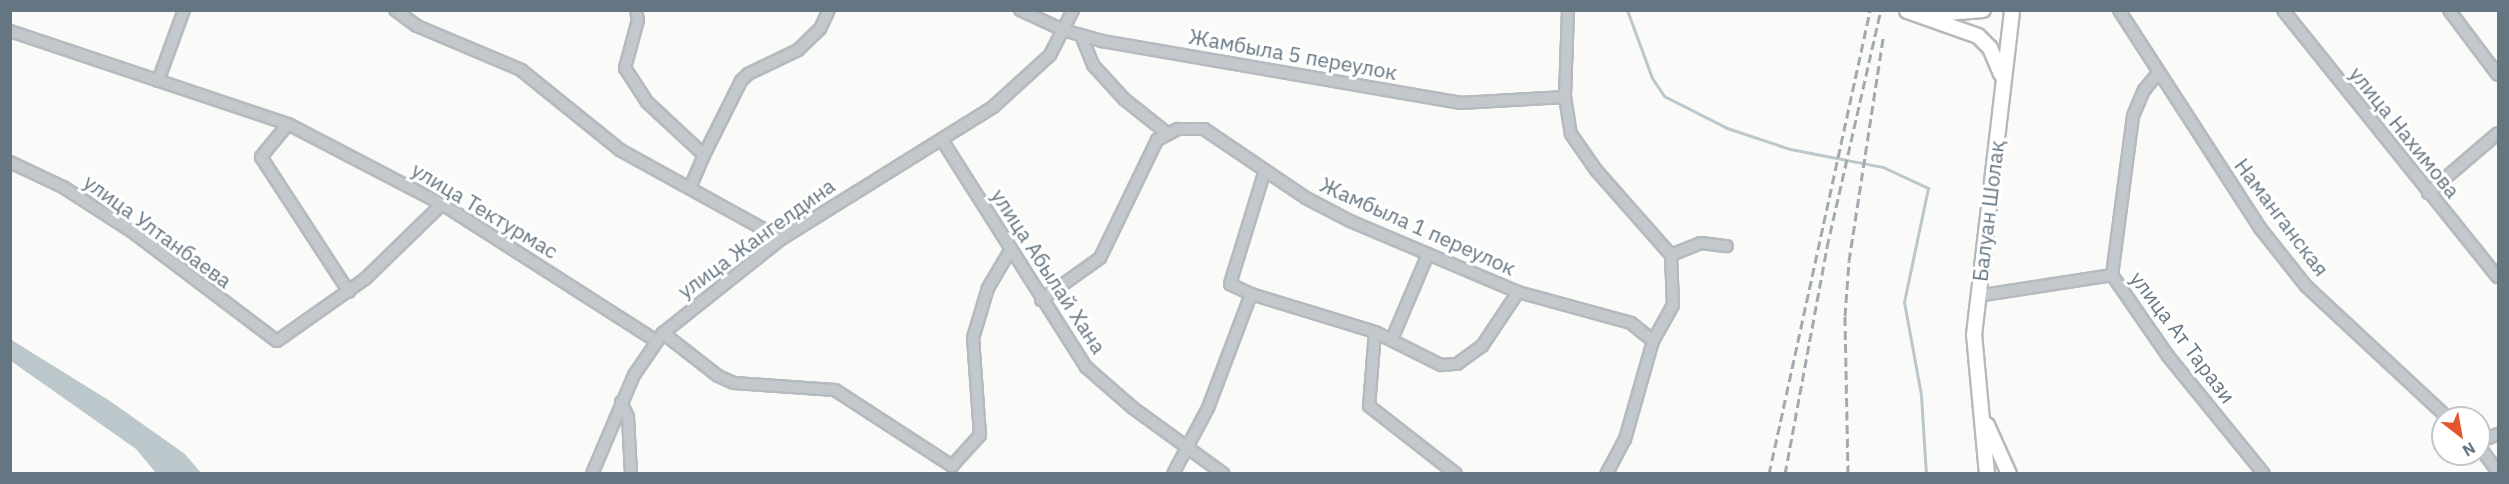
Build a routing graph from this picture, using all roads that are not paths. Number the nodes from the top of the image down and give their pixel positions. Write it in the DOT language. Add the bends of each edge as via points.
graph roads {
  1 [pos="184,10"];
  2 [pos="395,10"];
  3 [pos="636,10"];
  4 [pos="829,10"];
  5 [pos="1020,10"];
  6 [pos="1073,10"];
  7 [pos="1568,10"];
  8 [pos="1983,10"];
  9 [pos="2012,10"];
  10 [pos="2119,10"];
  11 [pos="2283,10"];
  12 [pos="2449,10"];
  13 [pos="1907,11"];
  14 [pos="1063,30"];
  15 [pos="10,31"];
  16 [pos="1081,35"];
  17 [pos="2158,73"];
  18 [pos="2499,75"];
  19 [pos="158,81"];
  20 [pos="2003,83"];
  21 [pos="1565,98"];
  22 [pos="288,124"];
  23 [pos="1173,132"];
  24 [pos="2499,133"];
  25 [pos="942,140"];
  26 [pos="704,155"];
  27 [pos="10,162"];
  28 [pos="1265,170"];
  29 [pos="691,186"];
  30 [pos="2428,193"];
  31 [pos="442,204"];
  32 [pos="781,239"];
  33 [pos="1727,246"];
  34 [pos="1011,249"];
  35 [pos="1428,254"];
  36 [pos="1671,255"];
  37 [pos="2112,275"];
  38 [pos="2499,277"];
  39 [pos="349,292"];
  40 [pos="1518,292"];
  41 [pos="1251,294"];
  42 [pos="1977,296"];
  43 [pos="1041,300"];
  44 [pos="1375,332"];
  45 [pos="659,337"];
  46 [pos="1392,339"];
  47 [pos="1653,341"];
  48 [pos="621,402"];
  49 [pos="2435,406"];
  50 [pos="1982,412"];
  51 [pos="1189,446"];
  52 [pos="592,474"];
  53 [pos="631,474"];
  54 [pos="1173,474"];
  55 [pos="1224,474"];
  56 [pos="1456,474"];
  57 [pos="1606,474"];
  58 [pos="1987,474"];
  59 [pos="2010,474"];
  60 [pos="2264,474"];
  1 -- 19 [label="street"];
  2 -- 29 [label="street" via="417,26 521,70 620,150"];
  3 -- 26 [label="street" via="638,21 625,68 646,102"];
  4 -- 26 [label="street" via="820,29 798,50 741,81"];
  5 -- 14 [label="street, Жамбыла 5 переулок"];
  6 -- 14 [label="street, улица Жангелдина"];
  7 -- 21 [label="street"];
  8 -- 13 [label="main road" via="1945,15"];
  9 -- 20 [label="main road, Балуан Шолақ"];
  10 -- 17 [label="street, Наманганская"];
  11 -- 30 [label="street, улица Нахимова"];
  12 -- 18 [label="street"];
  13 -- 20 [label="main road" via="1978,36 1998,61"];
  14 -- 16 [label="street, Жамбыла 5 переулок"];
  14 -- 25 [label="street, улица Жангелдина" via="1050,55 1026,80"];
  15 -- 19 [label="street, улица Тектурмас"];
  16 -- 21 [label="street, Жамбыла 5 переулок" via="1460,103"];
  16 -- 23 [label="street" via="1094,65 1124,99"];
  17 -- 37 [label="street, улица Ат Тарази" via="2144,90 2133,116"];
  17 -- 49 [label="street, Наманганская" via="2260,228 2306,286"];
  19 -- 22 [label="street, улица Тектурмас"];
  20 -- 42 [label="main road, Балуан Шолақ"];
  21 -- 36 [label="street" via="1571,134 1596,170"];
  22 -- 31 [label="street, улица Тектурмас"];
  22 -- 39 [label="street" via="261,157"];
  23 -- 28 [label="street, Жамбыла 1 переулок" via="1204,129"];
  23 -- 43 [label="street" via="1157,140 1100,258"];
  24 -- 30 [label="street"];
  25 -- 32 [label="street, улица Жангелдина"];
  25 -- 34 [label="street, улица Абылай Хана"];
  26 -- 29 [label="street"];
  27 -- 39 [label="street, улица Ултанбаева" via="63,187 134,233 277,341"];
  28 -- 35 [label="street, Жамбыла 1 переулок" via="1306,198"];
  28 -- 41 [label="street" via="1230,284"];
  29 -- 32 [label="street"];
  30 -- 38 [label="street, улица Нахимова"];
  31 -- 39 [label="street"];
  31 -- 45 [label="street, улица Тектурмас"];
  32 -- 45 [label="street, улица Жангелдина"];
  33 -- 36 [label="street" via="1701,243"];
  34 -- 43 [label="street, улица Абылай Хана"];
  34 -- 45 [label="street, улица Тектурмас" via="988,288 973,338 980,435 952,466 835,390 734,383"];
  35 -- 40 [label="street, Жамбыла 1 переулок"];
  35 -- 46 [label="street"];
  36 -- 47 [label="street" via="1673,305"];
  37 -- 42 [label="street"];
  37 -- 60 [label="street, улица Ат Тарази" via="2168,356"];
  40 -- 46 [label="street, Жамбыла 1 переулок" via="1482,346 1457,364 1440,365"];
  40 -- 47 [label="street, Жамбыла 1 переулок" via="1631,323"];
  41 -- 44 [label="street, Жамбыла 1 переулок"];
  41 -- 51 [label="street"];
  42 -- 50 [label="main road, Балуан Шолақ" via="1974,364"];
  43 -- 51 [label="street, улица Абылай Хана" via="1086,367 1132,408"];
  44 -- 46 [label="street, Жамбыла 1 переулок"];
  44 -- 56 [label="street" via="1369,406"];
  45 -- 48 [label="street, улица Жангелдина"];
  47 -- 57 [label="street" via="1625,439"];
  48 -- 52 [label="street, улица Жангелдина"];
  48 -- 53 [label="street" via="628,417"];
  50 -- 58 [label="main road, Балуан Шолақ"];
  50 -- 59 [label="main road, Балуан Шолақ"];
  51 -- 54 [label="street"];
  51 -- 55 [label="street, улица Абылай Хана"];
}
